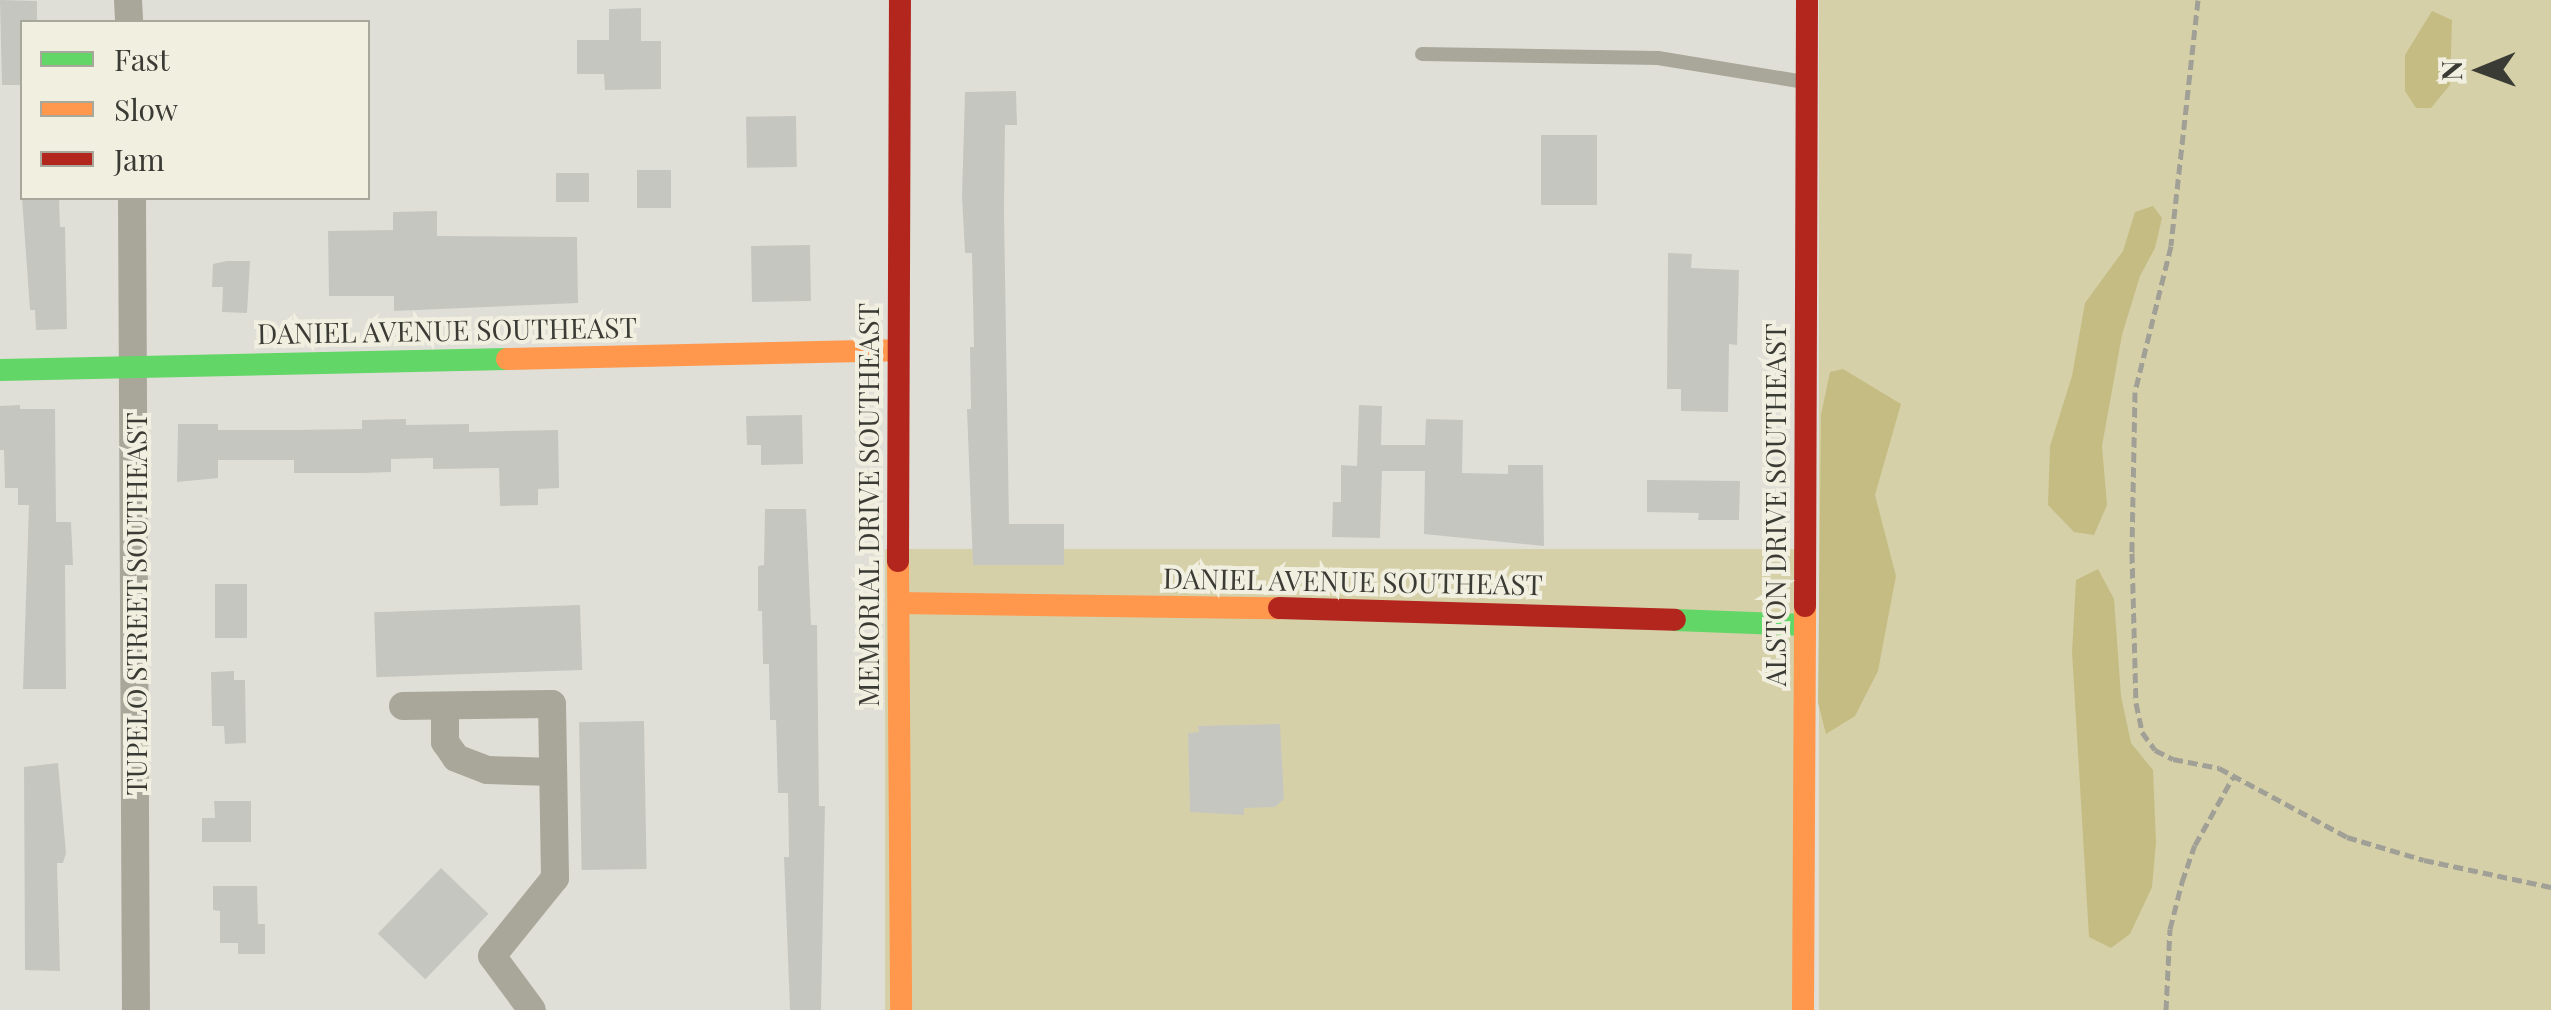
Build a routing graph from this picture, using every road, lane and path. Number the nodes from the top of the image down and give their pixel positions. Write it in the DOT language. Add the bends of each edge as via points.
graph roads {
  1 [pos="900,0"];
  2 [pos="1807,0"];
  3 [pos="2198,0"];
  4 [pos="1422,54"];
  5 [pos="1806,82"];
  6 [pos="132,200"];
  7 [pos="896,350"];
  8 [pos="135,367"];
  9 [pos="0,370"];
  10 [pos="899,604"];
  11 [pos="1804,626"];
  12 [pos="403,706"];
  13 [pos="444,706"];
  14 [pos="553,772"];
  15 [pos="2233,776"];
  16 [pos="2551,887"];
  17 [pos="136,1010"];
  18 [pos="532,1010"];
  19 [pos="901,1010"];
  20 [pos="1803,1010"];
  21 [pos="2166,1010"];
  1 -- 7 [label="street, MEMORIAL DRIVE SOUTHEAST"];
  2 -- 5 [label="street, ALSTON DRIVE SOUTHEAST"];
  3 -- 15 [label="path" via="2171,246 2135,392 2136,702 2142,732 2155,750"];
  4 -- 5 [label="lane" via="1658,58"];
  5 -- 11 [label="street, ALSTON DRIVE SOUTHEAST"];
  6 -- 8 [label="street, TUPELO STREET SOUTHEAST"];
  7 -- 8 [label="street, DANIEL AVENUE SOUTHEAST"];
  7 -- 10 [label="street, MEMORIAL DRIVE SOUTHEAST"];
  8 -- 9 [label="street, DANIEL AVENUE SOUTHEAST"];
  8 -- 17 [label="street, TUPELO STREET SOUTHEAST"];
  10 -- 11 [label="street, DANIEL AVENUE SOUTHEAST" via="1412,610"];
  10 -- 19 [label="street, MEMORIAL DRIVE SOUTHEAST"];
  11 -- 20 [label="street, ALSTON DRIVE SOUTHEAST"];
  12 -- 13 [label="street"];
  13 -- 14 [label="street" via="445,742 456,758 487,770"];
  13 -- 14 [label="street" via="552,704"];
  14 -- 18 [label="street" via="555,878 492,956"];
  15 -- 16 [label="path" via="2347,837"];
  15 -- 21 [label="path" via="2182,882 2170,929"];
}
